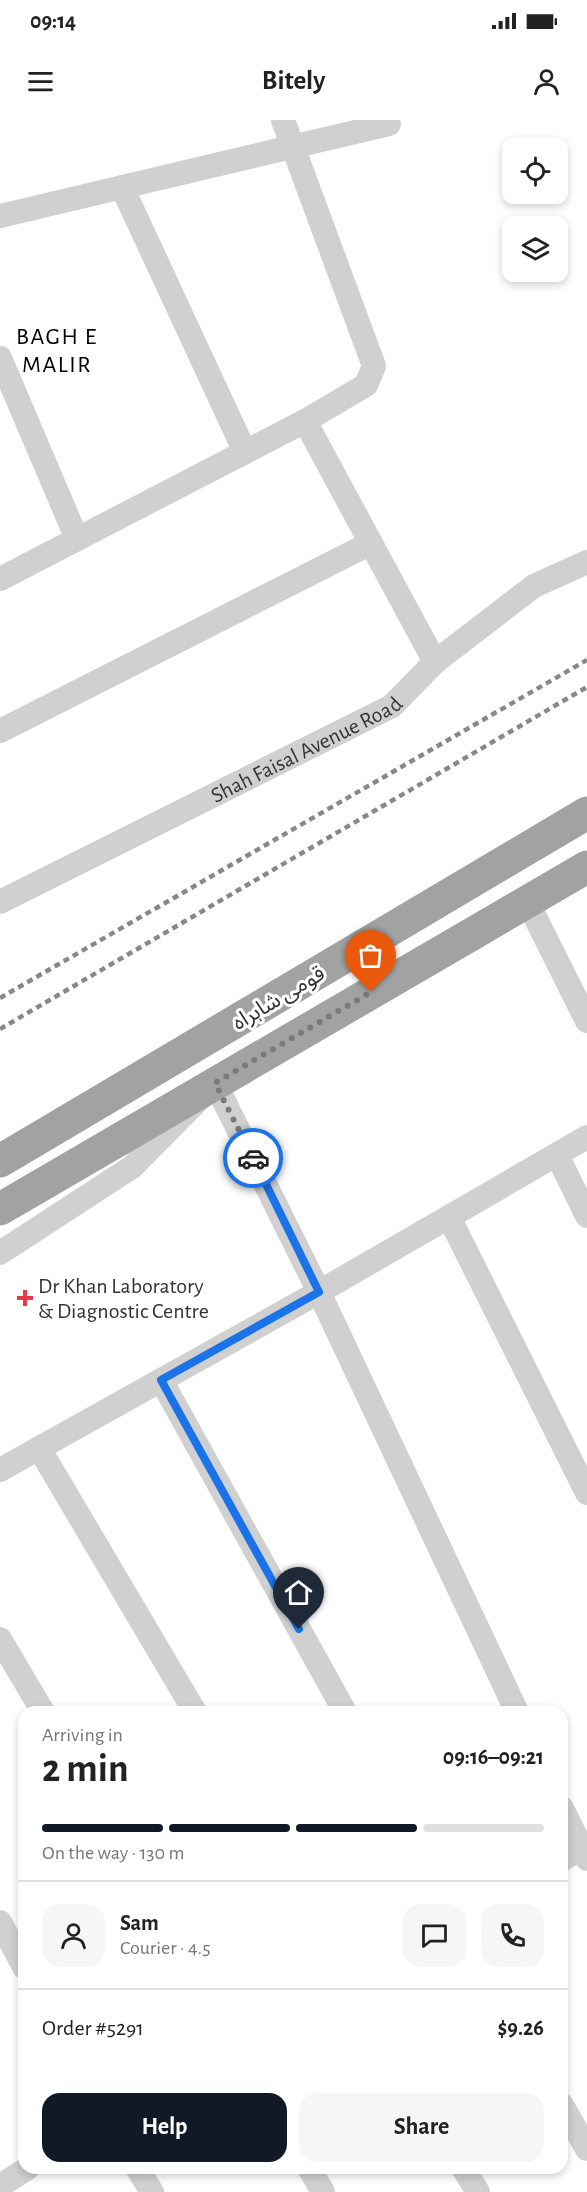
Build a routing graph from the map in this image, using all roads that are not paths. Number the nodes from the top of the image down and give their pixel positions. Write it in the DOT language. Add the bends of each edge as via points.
graph roads {
  1 [pos="283,120"];
  2 [pos="389,124"];
  3 [pos="294,147"];
  4 [pos="122,188"];
  5 [pos="0,216"];
  6 [pos="0,358"];
  7 [pos="305,421"];
  8 [pos="245,452"];
  9 [pos="77,539"];
  10 [pos="371,543"];
  11 [pos="587,562"];
  12 [pos="0,579"];
  13 [pos="435,662"];
  14 [pos="0,731"];
  15 [pos="587,800"];
  16 [pos="576,820"];
  17 [pos="587,867"];
  18 [pos="527,901"];
  19 [pos="0,902"];
  20 [pos="587,1021"];
  21 [pos="215,1083"];
  22 [pos="587,1137"];
  23 [pos="557,1155"];
  24 [pos="0,1161"];
  25 [pos="0,1209"];
  26 [pos="587,1216"];
  27 [pos="449,1217"];
  28 [pos="0,1253"];
  29 [pos="319,1292"];
  30 [pos="161,1380"];
  31 [pos="39,1448"];
  32 [pos="0,1470"];
  33 [pos="587,1493"];
  34 [pos="0,1639"];
  35 [pos="39,1706"];
  36 [pos="191,1706"];
  37 [pos="342,1706"];
  38 [pos="514,1706"];
  39 [pos="568,1824"];
  40 [pos="579,1852"];
  41 [pos="0,1922"];
  42 [pos="18,1956"];
  43 [pos="568,2116"];
  44 [pos="587,2149"];
  45 [pos="19,2174"];
  46 [pos="132,2174"];
  47 [pos="141,2174"];
  48 [pos="312,2174"];
  49 [pos="467,2174"];
  50 [pos="0,2186"];
  51 [pos="139,2192"];
  52 [pos="152,2192"];
  53 [pos="323,2192"];
  54 [pos="478,2192"];
  1 -- 3 [label="street"];
  2 -- 3 [label="street"];
  3 -- 4 [label="street"];
  3 -- 7 [label="street" via="374,366 366,385"];
  4 -- 5 [label="street"];
  4 -- 8 [label="street"];
  6 -- 9 [label="street"];
  7 -- 8 [label="street"];
  7 -- 10 [label="street"];
  8 -- 9 [label="street"];
  9 -- 12 [label="street"];
  10 -- 13 [label="street"];
  10 -- 14 [label="street"];
  11 -- 13 [label="street, Shah Faisal Avenue Road" via="534,586"];
  13 -- 19 [label="street, Shah Faisal Avenue Road" via="392,706"];
  15 -- 16 [label="highway, قومی شاہراہ"];
  16 -- 24 [label="highway, قومی شاہراہ"];
  17 -- 18 [label="highway, قومی شاہراہ"];
  18 -- 20 [label="street"];
  18 -- 21 [label="highway, قومی شاہراہ"];
  21 -- 25 [label="highway, قومی شاہراہ"];
  21 -- 28 [label="street" via="132,1167"];
  21 -- 29 [label="street"];
  22 -- 23 [label="street"];
  23 -- 26 [label="street"];
  23 -- 27 [label="street"];
  27 -- 29 [label="street"];
  27 -- 33 [label="street"];
  29 -- 30 [label="street"];
  29 -- 38 [label="street"];
  30 -- 31 [label="street"];
  30 -- 37 [label="street"];
  31 -- 32 [label="street"];
  31 -- 36 [label="street"];
  34 -- 35 [label="street"];
  39 -- 40 [label="street"];
  41 -- 42 [label="street"];
  43 -- 44 [label="street"];
  45 -- 50 [label="street"];
  46 -- 51 [label="street"];
  47 -- 52 [label="street"];
  48 -- 53 [label="street"];
  49 -- 54 [label="street"];
}
